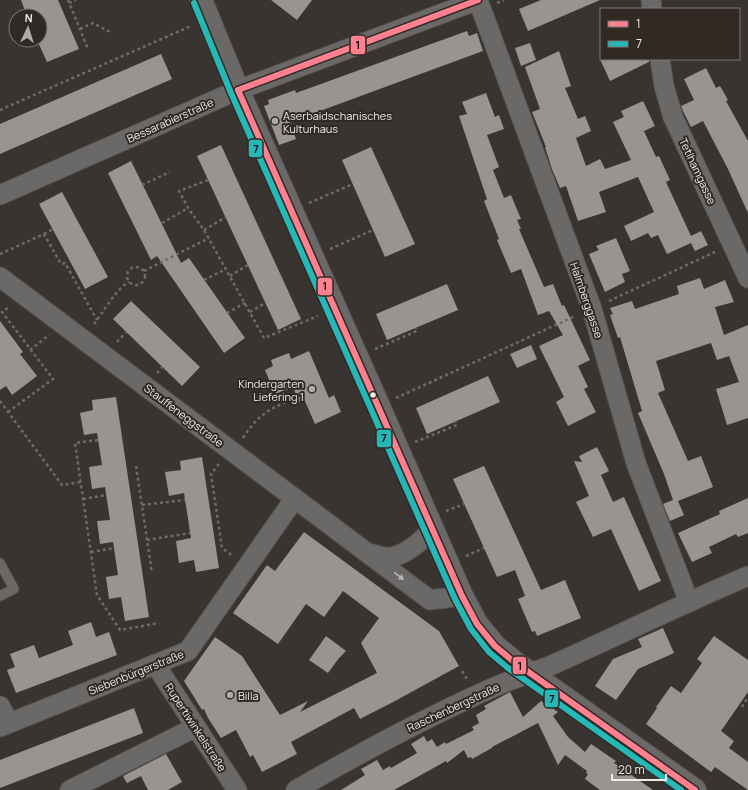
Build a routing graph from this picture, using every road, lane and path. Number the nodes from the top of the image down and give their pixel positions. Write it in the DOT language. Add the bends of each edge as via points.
graph roads {
  1 [pos="76,0"];
  2 [pos="478,0"];
  3 [pos="69,1"];
  4 [pos="204,9"];
  5 [pos="80,29"];
  6 [pos="110,32"];
  7 [pos="88,49"];
  8 [pos="660,60"];
  9 [pos="238,90"];
  10 [pos="0,110"];
  11 [pos="170,172"];
  12 [pos="208,180"];
  13 [pos="353,184"];
  14 [pos="142,185"];
  15 [pos="0,195"];
  16 [pos="188,208"];
  17 [pos="292,211"];
  18 [pos="226,217"];
  19 [pos="162,224"];
  20 [pos="53,229"];
  21 [pos="204,230"];
  22 [pos="373,230"];
  23 [pos="44,234"];
  24 [pos="209,238"];
  25 [pos="732,244"];
  26 [pos="0,254"];
  27 [pos="312,256"];
  28 [pos="72,265"];
  29 [pos="248,265"];
  30 [pos="68,268"];
  31 [pos="226,269"];
  32 [pos="144,270"];
  33 [pos="230,276"];
  34 [pos="0,278"];
  35 [pos="748,278"];
  36 [pos="204,280"];
  37 [pos="129,282"];
  38 [pos="24,296"];
  39 [pos="245,303"];
  40 [pos="266,303"];
  41 [pos="335,308"];
  42 [pos="592,309"];
  43 [pos="250,312"];
  44 [pos="227,313"];
  45 [pos="97,320"];
  46 [pos="416,328"];
  47 [pos="83,340"];
  48 [pos="357,357"];
  49 [pos="297,397"];
  50 [pos="395,398"];
  51 [pos="0,401"];
  52 [pos="8,412"];
  53 [pos="456,421"];
  54 [pos="98,440"];
  55 [pos="398,450"];
  56 [pos="232,451"];
  57 [pos="136,466"];
  58 [pos="81,482"];
  59 [pos="106,495"];
  60 [pos="295,498"];
  61 [pos="83,499"];
  62 [pos="185,500"];
  63 [pos="142,505"];
  64 [pos="432,529"];
  65 [pos="190,533"];
  66 [pos="147,540"];
  67 [pos="114,548"];
  68 [pos="91,552"];
  69 [pos="368,553"];
  70 [pos="0,564"];
  71 [pos="248,566"];
  72 [pos="152,573"];
  73 [pos="748,576"];
  74 [pos="0,596"];
  75 [pos="462,596"];
  76 [pos="689,602"];
  77 [pos="159,623"];
  78 [pos="155,664"];
  79 [pos="530,673"];
  80 [pos="748,697"];
  81 [pos="0,706"];
  82 [pos="742,707"];
  83 [pos="5,725"];
  84 [pos="196,727"];
  85 [pos="70,790"];
  86 [pos="237,790"];
  87 [pos="296,790"];
  88 [pos="695,790"];
  1 -- 3 [label="path"];
  2 -- 9 [label="street, Bessarabierstraße"];
  2 -- 42 [label="street, Halmberggasse"];
  3 -- 5 [label="path"];
  4 -- 9 [label="street"];
  4 -- 10 [label="path"];
  5 -- 6 [label="path" via="93,23"];
  5 -- 7 [label="path"];
  8 -- 25 [label="street, Tetlhamgasse" via="673,117"];
  9 -- 15 [label="street, Bessarabierstraße"];
  9 -- 17 [label="street"];
  11 -- 14 [label="path"];
  12 -- 16 [label="path" via="179,191"];
  13 -- 17 [label="path"];
  16 -- 19 [label="path"];
  16 -- 21 [label="path"];
  17 -- 27 [label="street"];
  18 -- 21 [label="path"];
  20 -- 23 [label="path"];
  21 -- 24 [label="path"];
  22 -- 27 [label="path"];
  23 -- 26 [label="path"];
  23 -- 30 [label="path" via="61,264 65,263"];
  24 -- 31 [label="path"];
  24 -- 32 [label="path"];
  25 -- 35 [label="street, Tetlhamgasse"];
  25 -- 42 [label="path"];
  27 -- 41 [label="street"];
  28 -- 30 [label="path"];
  29 -- 33 [label="path"];
  30 -- 45 [label="path"];
  31 -- 33 [label="path"];
  31 -- 36 [label="path"];
  32 -- 37 [label="path" via="146,276 141,284"];
  32 -- 37 [label="path" via="139,267 130,269 127,277"];
  33 -- 39 [label="path"];
  34 -- 38 [label="street, Stauffeneggstraße"];
  37 -- 45 [label="path" via="124,284"];
  38 -- 47 [label="street, Stauffeneggstraße"];
  38 -- 52 [label="path" via="2,312 53,379"];
  39 -- 43 [label="path"];
  39 -- 44 [label="path"];
  40 -- 43 [label="path"];
  41 -- 43 [label="path" via="264,338"];
  41 -- 48 [label="street"];
  42 -- 50 [label="path"];
  42 -- 76 [label="street, Halmberggasse" via="636,463"];
  45 -- 47 [label="path"];
  46 -- 48 [label="path" via="417,331"];
  47 -- 56 [label="street, Stauffeneggstraße"];
  48 -- 55 [label="street"];
  49 -- 56 [label="path" via="257,419"];
  51 -- 52 [label="path"];
  52 -- 58 [label="path" via="62,485"];
  53 -- 55 [label="path" via="457,425"];
  54 -- 58 [label="path" via="75,443"];
  55 -- 64 [label="street"];
  56 -- 60 [label="street, Stauffeneggstraße"];
  56 -- 71 [label="path" via="211,474 222,548"];
  57 -- 63 [label="path"];
  58 -- 61 [label="path"];
  59 -- 61 [label="path"];
  60 -- 69 [label="street, Stauffeneggstraße"];
  60 -- 71 [label="street, Siebenbürgerstraße"];
  61 -- 68 [label="path"];
  62 -- 63 [label="path"];
  63 -- 66 [label="path"];
  64 -- 69 [label="street, Stauffeneggstraße" via="423,539 401,554 386,558"];
  64 -- 75 [label="street"];
  65 -- 66 [label="path"];
  66 -- 72 [label="path"];
  67 -- 68 [label="path"];
  68 -- 77 [label="path" via="97,595 120,630"];
  69 -- 75 [label="street, Stauffeneggstraße, one-way" via="430,600"];
  70 -- 74 [label="lane" via="14,588"];
  71 -- 78 [label="street, Siebenbürgerstraße" via="188,651"];
  73 -- 76 [label="street, Raschenbergstraße"];
  75 -- 79 [label="street" via="477,624 495,646"];
  76 -- 79 [label="street, Raschenbergstraße"];
  78 -- 83 [label="street, Siebenbürgerstraße"];
  78 -- 84 [label="street, Rupertiwinkelstraße"];
  79 -- 87 [label="street, Raschenbergstraße" via="493,687 430,717 367,749"];
  79 -- 88 [label="street"];
  80 -- 82 [label="path"];
  81 -- 83 [label="street"];
  84 -- 85 [label="street"];
  84 -- 86 [label="street, Rupertiwinkelstraße"];
}
